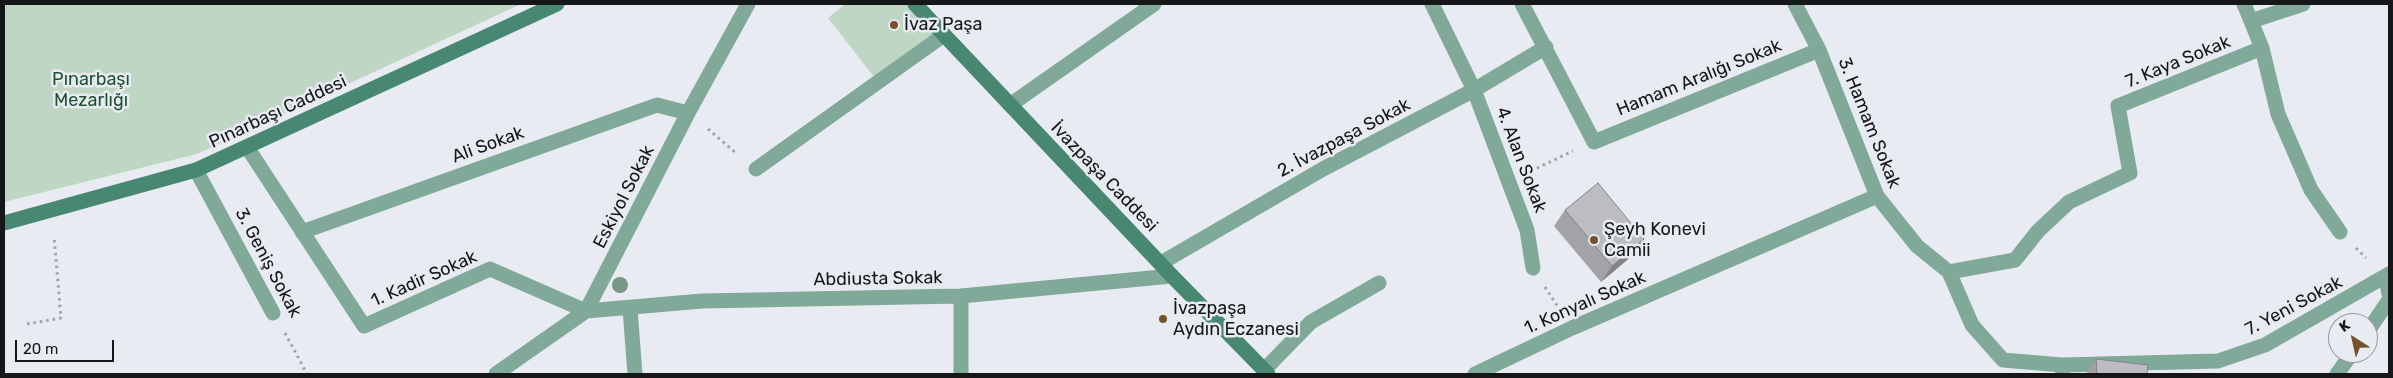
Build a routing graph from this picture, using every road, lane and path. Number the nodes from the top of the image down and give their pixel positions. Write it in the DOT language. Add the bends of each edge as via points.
graph roads {
  1 [pos="557,4"];
  2 [pos="748,4"];
  3 [pos="915,4"];
  4 [pos="1154,4"];
  5 [pos="1432,4"];
  6 [pos="1522,4"];
  7 [pos="1795,4"];
  8 [pos="2244,4"];
  9 [pos="2303,4"];
  10 [pos="2251,22"];
  11 [pos="944,35"];
  12 [pos="1546,47"];
  13 [pos="2262,48"];
  14 [pos="1819,50"];
  15 [pos="1474,90"];
  16 [pos="1010,105"];
  17 [pos="688,113"];
  18 [pos="246,147"];
  19 [pos="1568,154"];
  20 [pos="756,169"];
  21 [pos="196,170"];
  22 [pos="1509,181"];
  23 [pos="1877,196"];
  24 [pos="52,210"];
  25 [pos="4,223"];
  26 [pos="302,232"];
  27 [pos="2340,232"];
  28 [pos="1160,263"];
  29 [pos="1533,268"];
  30 [pos="1950,272"];
  31 [pos="1172,276"];
  32 [pos="2387,276"];
  33 [pos="1379,283"];
  34 [pos="2389,294"];
  35 [pos="962,296"];
  36 [pos="2389,300"];
  37 [pos="630,309"];
  38 [pos="586,311"];
  39 [pos="274,313"];
  40 [pos="2378,316"];
  41 [pos="27,324"];
  42 [pos="1572,328"];
  43 [pos="2345,363"];
  44 [pos="2062,370"];
  45 [pos="1267,372"];
  46 [pos="307,374"];
  47 [pos="496,374"];
  48 [pos="635,374"];
  49 [pos="961,374"];
  50 [pos="1475,374"];
  51 [pos="2337,374"];
  1 -- 18 [label="main road, Pınarbaşı Caddesi"];
  2 -- 17 [label="street, Eskiyol Sokak"];
  3 -- 11 [label="main road, İvazpaşa Caddesi"];
  4 -- 16 [label="street"];
  5 -- 15 [label="street, 4. Alan Sokak"];
  6 -- 12 [label="street"];
  7 -- 14 [label="street, 3. Hamam Sokak"];
  8 -- 10 [label="street"];
  9 -- 10 [label="street"];
  10 -- 13 [label="street"];
  11 -- 16 [label="main road, İvazpaşa Caddesi"];
  11 -- 20 [label="street"];
  12 -- 14 [label="street, Hamam Aralığı Sokak" via="1594,142"];
  12 -- 15 [label="street, 2. İvazpaşa Sokak"];
  13 -- 27 [label="street" via="2278,114 2311,190"];
  13 -- 30 [label="street, 7. Kaya Sokak" via="2118,106 2130,174 2069,202 2038,231 2015,260"];
  14 -- 23 [label="street, 3. Hamam Sokak"];
  15 -- 22 [label="street, 4. Alan Sokak"];
  15 -- 28 [label="street, 2. İvazpaşa Sokak" via="1322,168"];
  16 -- 28 [label="main road, İvazpaşa Caddesi"];
  17 -- 20 [label="path"];
  17 -- 26 [label="street, Ali Sokak" via="657,104"];
  17 -- 38 [label="street, Eskiyol Sokak"];
  18 -- 21 [label="main road, Pınarbaşı Caddesi"];
  18 -- 26 [label="street, 1. Kadir Sokak"];
  19 -- 22 [label="path"];
  21 -- 24 [label="main road, Pınarbaşı Caddesi"];
  21 -- 39 [label="street, 3. Geniş Sokak"];
  22 -- 29 [label="street, 4. Alan Sokak" via="1527,230"];
  23 -- 30 [label="street, 3. Hamam Sokak" via="1917,246"];
  23 -- 42 [label="street, 1. Konyalı Sokak"];
  24 -- 25 [label="main road, Pınarbaşı Caddesi"];
  24 -- 41 [label="path" via="60,318"];
  26 -- 38 [label="street, 1. Kadir Sokak" via="364,326 490,269"];
  27 -- 32 [label="path"];
  28 -- 31 [label="main road, İvazpaşa Caddesi"];
  29 -- 42 [label="path"];
  30 -- 44 [label="street, 3. Hamam Sokak" via="1972,325 2003,360"];
  31 -- 35 [label="street, Abdiusta Sokak"];
  31 -- 45 [label="main road, İvazpaşa Caddesi"];
  32 -- 34 [label="street"];
  32 -- 44 [label="street, 7. Yeni Sokak" via="2265,345 2218,361"];
  33 -- 45 [label="street" via="1310,322"];
  35 -- 37 [label="street, Abdiusta Sokak" via="702,301"];
  35 -- 49 [label="street"];
  36 -- 40 [label="street"];
  37 -- 38 [label="street, Abdiusta Sokak"];
  37 -- 48 [label="street"];
  38 -- 47 [label="street, Eskiyol Sokak"];
  39 -- 46 [label="path, 3. Geniş Sokak"];
  42 -- 50 [label="street, 1. Konyalı Sokak"];
  43 -- 51 [label="street"];
}
